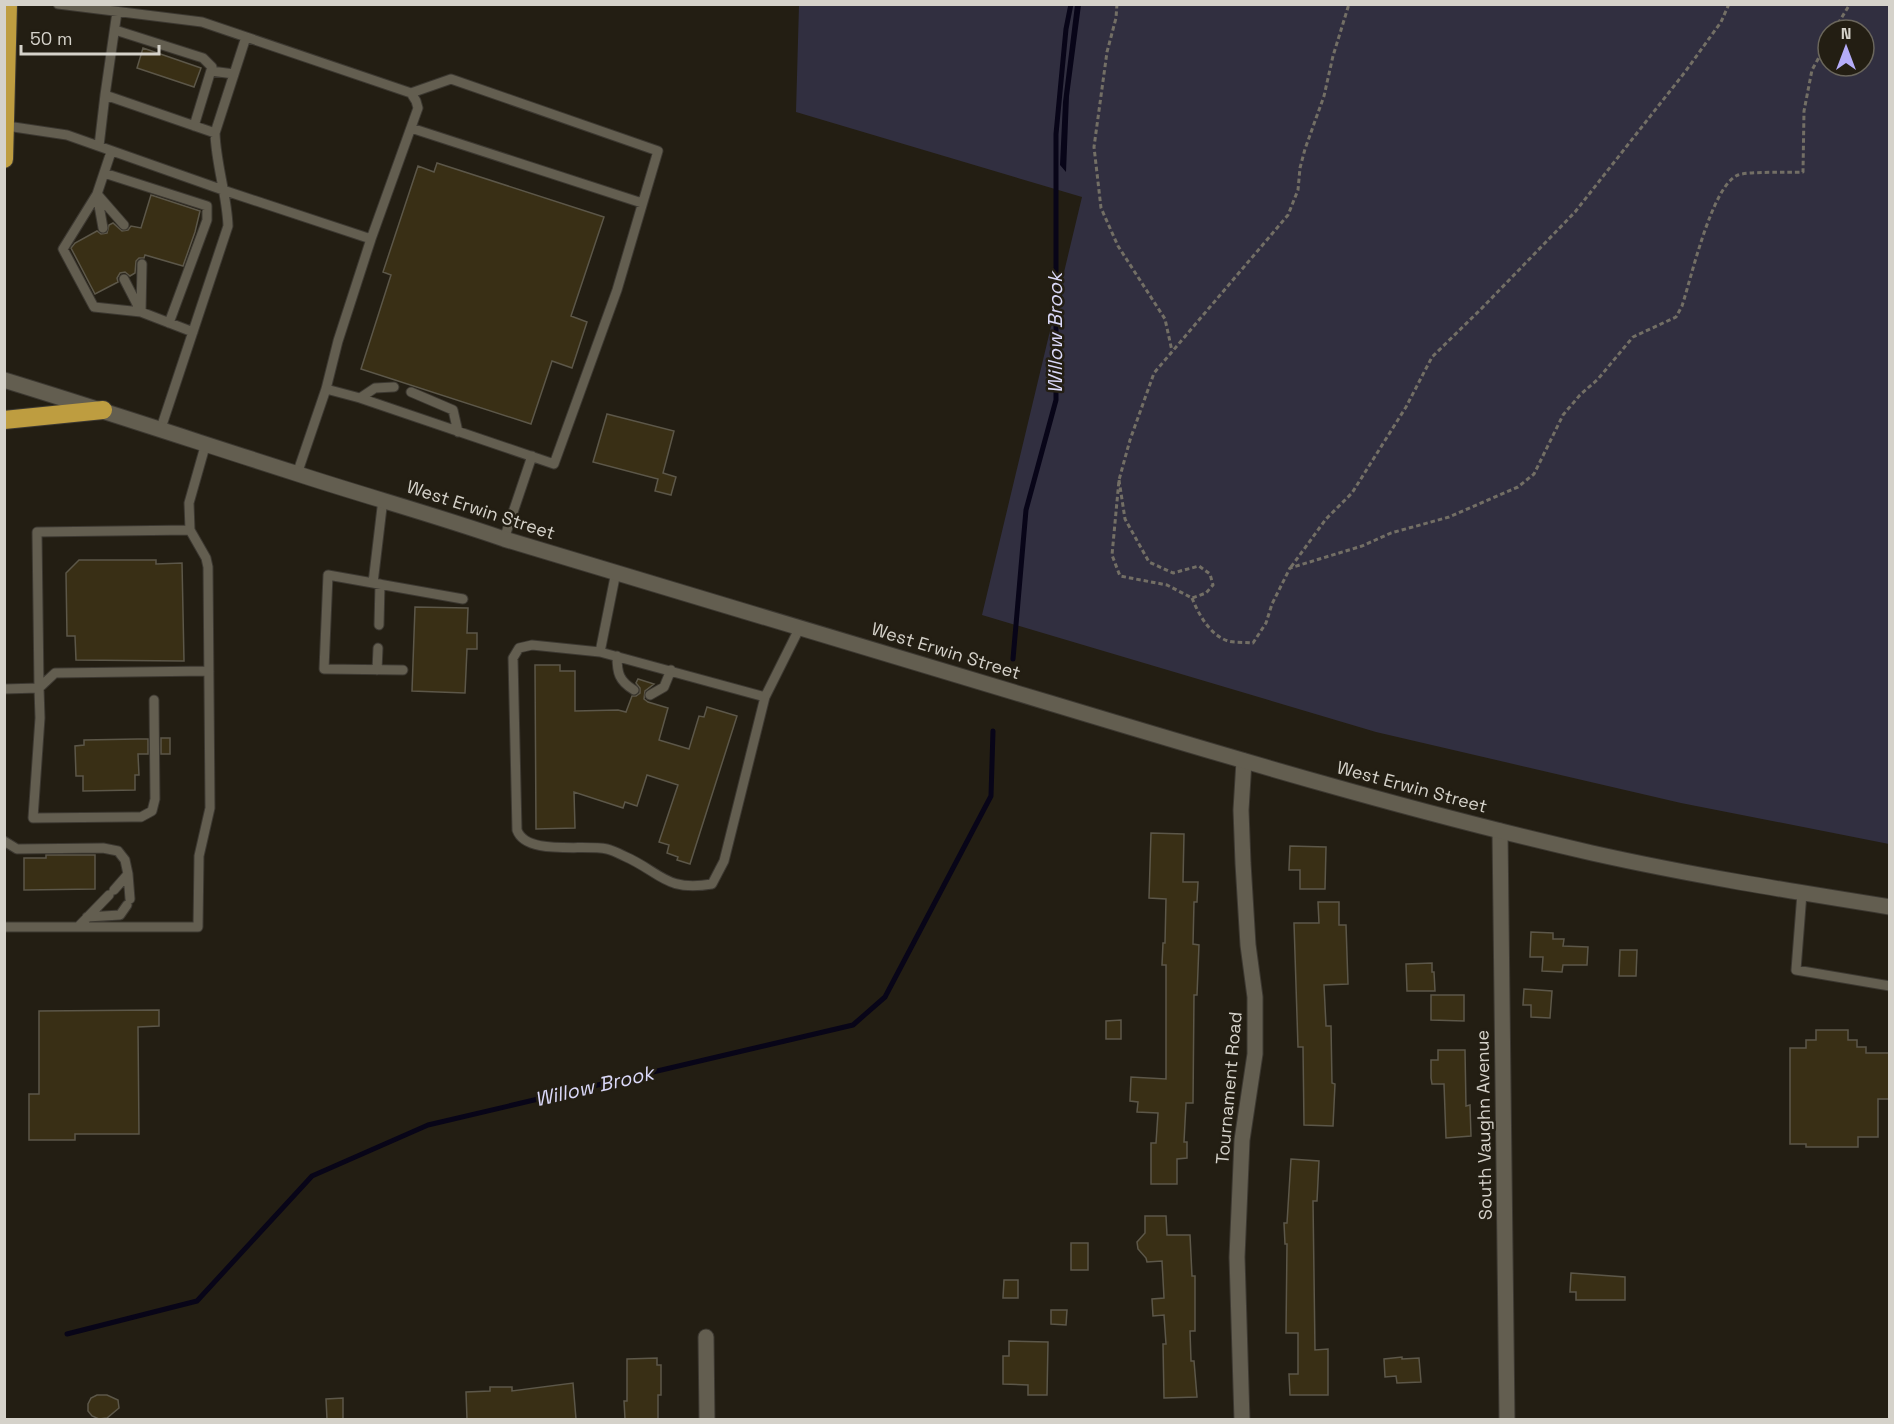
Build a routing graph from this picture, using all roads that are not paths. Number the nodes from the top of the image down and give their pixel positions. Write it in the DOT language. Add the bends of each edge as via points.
graph roads {
  1 [pos="8,4"];
  2 [pos="58,4"];
  3 [pos="117,12"];
  4 [pos="115,30"];
  5 [pos="246,38"];
  6 [pos="211,71"];
  7 [pos="234,74"];
  8 [pos="411,93"];
  9 [pos="105,95"];
  10 [pos="6,126"];
  11 [pos="194,126"];
  12 [pos="411,128"];
  13 [pos="215,133"];
  14 [pos="99,146"];
  15 [pos="111,152"];
  16 [pos="4,159"];
  17 [pos="104,173"];
  18 [pos="223,190"];
  19 [pos="97,194"];
  20 [pos="642,203"];
  21 [pos="124,225"];
  22 [pos="103,228"];
  23 [pos="371,239"];
  24 [pos="142,264"];
  25 [pos="124,279"];
  26 [pos="141,312"];
  27 [pos="169,323"];
  28 [pos="193,332"];
  29 [pos="4,380"];
  30 [pos="394,387"];
  31 [pos="326,389"];
  32 [pos="411,392"];
  33 [pos="360,398"];
  34 [pos="103,410"];
  35 [pos="4,420"];
  36 [pos="161,428"];
  37 [pos="458,432"];
  38 [pos="207,443"];
  39 [pos="532,456"];
  40 [pos="297,474"];
  41 [pos="383,499"];
  42 [pos="190,530"];
  43 [pos="504,539"];
  44 [pos="616,572"];
  45 [pos="377,584"];
  46 [pos="463,599"];
  47 [pos="379,625"];
  48 [pos="800,627"];
  49 [pos="378,648"];
  50 [pos="600,652"];
  51 [pos="617,656"];
  52 [pos="377,670"];
  53 [pos="403,670"];
  54 [pos="671,670"];
  55 [pos="209,671"];
  56 [pos="4,688"];
  57 [pos="39,688"];
  58 [pos="634,690"];
  59 [pos="650,695"];
  60 [pos="765,697"];
  61 [pos="153,700"];
  62 [pos="1244,761"];
  63 [pos="1500,831"];
  64 [pos="4,841"];
  65 [pos="128,874"];
  66 [pos="1802,893"];
  67 [pos="1890,908"];
  68 [pos="87,917"];
  69 [pos="4,927"];
  70 [pos="78,927"];
  71 [pos="1890,986"];
  72 [pos="706,1338"];
  73 [pos="707,1419"];
  74 [pos="1242,1419"];
  75 [pos="1507,1419"];
  1 -- 10 [label="highway"];
  2 -- 3 [label="lane"];
  3 -- 4 [label="lane"];
  3 -- 5 [label="lane" via="202,22"];
  4 -- 6 [label="lane" via="203,58"];
  4 -- 9 [label="lane"];
  5 -- 7 [label="lane"];
  5 -- 8 [label="lane"];
  6 -- 7 [label="lane"];
  6 -- 11 [label="lane"];
  7 -- 13 [label="lane"];
  8 -- 12 [label="lane" via="418,108"];
  8 -- 20 [label="lane" via="451,79 658,151"];
  9 -- 11 [label="lane"];
  9 -- 14 [label="lane"];
  10 -- 14 [label="lane" via="67,135"];
  10 -- 16 [label="highway"];
  11 -- 13 [label="lane"];
  12 -- 20 [label="lane"];
  12 -- 23 [label="lane"];
  13 -- 18 [label="lane"];
  14 -- 15 [label="lane"];
  15 -- 17 [label="lane"];
  15 -- 18 [label="lane"];
  17 -- 19 [label="lane"];
  17 -- 27 [label="lane" via="207,206 207,220"];
  18 -- 23 [label="lane"];
  18 -- 28 [label="lane" via="228,226"];
  19 -- 21 [label="lane"];
  19 -- 22 [label="lane"];
  19 -- 26 [label="lane" via="63,249 94,307"];
  20 -- 39 [label="lane" via="617,290 554,464"];
  23 -- 31 [label="lane"];
  24 -- 26 [label="lane"];
  25 -- 26 [label="lane"];
  26 -- 27 [label="lane"];
  27 -- 28 [label="lane"];
  28 -- 36 [label="lane"];
  29 -- 34 [label="main road, West Erwin Street"];
  30 -- 33 [label="lane" via="375,388"];
  31 -- 33 [label="lane"];
  31 -- 40 [label="lane"];
  32 -- 37 [label="lane" via="453,410"];
  33 -- 37 [label="lane"];
  34 -- 35 [label="highway"];
  34 -- 36 [label="main road, West Erwin Street"];
  36 -- 38 [label="main road, West Erwin Street"];
  37 -- 39 [label="lane"];
  38 -- 40 [label="main road, West Erwin Street"];
  38 -- 42 [label="lane" via="189,503"];
  39 -- 43 [label="lane"];
  40 -- 41 [label="main road, West Erwin Street"];
  41 -- 43 [label="main road, West Erwin Street"];
  41 -- 45 [label="lane"];
  42 -- 55 [label="lane" via="208,567"];
  42 -- 57 [label="lane" via="37,532"];
  43 -- 44 [label="main road, West Erwin Street"];
  44 -- 48 [label="main road, West Erwin Street"];
  44 -- 50 [label="lane"];
  45 -- 46 [label="lane"];
  45 -- 47 [label="lane"];
  45 -- 52 [label="lane" via="328,575 324,669"];
  48 -- 60 [label="lane"];
  48 -- 62 [label="main road, West Erwin Street"];
  49 -- 52 [label="lane"];
  50 -- 51 [label="lane"];
  50 -- 60 [label="lane" via="532,645 519,648 513,658 519,837 533,845 608,849 680,886 712,884 719,874"];
  51 -- 54 [label="lane"];
  51 -- 58 [label="lane" via="617,673"];
  52 -- 53 [label="lane"];
  54 -- 59 [label="lane" via="664,687"];
  54 -- 60 [label="lane"];
  55 -- 57 [label="lane" via="55,673"];
  55 -- 70 [label="lane" via="210,808 199,856 198,927"];
  56 -- 57 [label="lane"];
  57 -- 61 [label="lane" via="33,818 141,817 152,811"];
  62 -- 63 [label="main road, West Erwin Street"];
  62 -- 74 [label="main road, Tournament Road" via="1243,863 1256,997 1255,1054 1242,1140 1237,1257"];
  63 -- 66 [label="main road, West Erwin Street" via="1595,854"];
  63 -- 75 [label="main road, South Vaughn Avenue"];
  64 -- 65 [label="lane" via="17,849 112,849 123,855"];
  65 -- 68 [label="lane"];
  65 -- 68 [label="lane" via="128,902 120,915"];
  66 -- 67 [label="main road, West Erwin Street"];
  66 -- 71 [label="lane" via="1797,970"];
  68 -- 70 [label="lane"];
  69 -- 70 [label="lane"];
  72 -- 73 [label="main road"];
}
